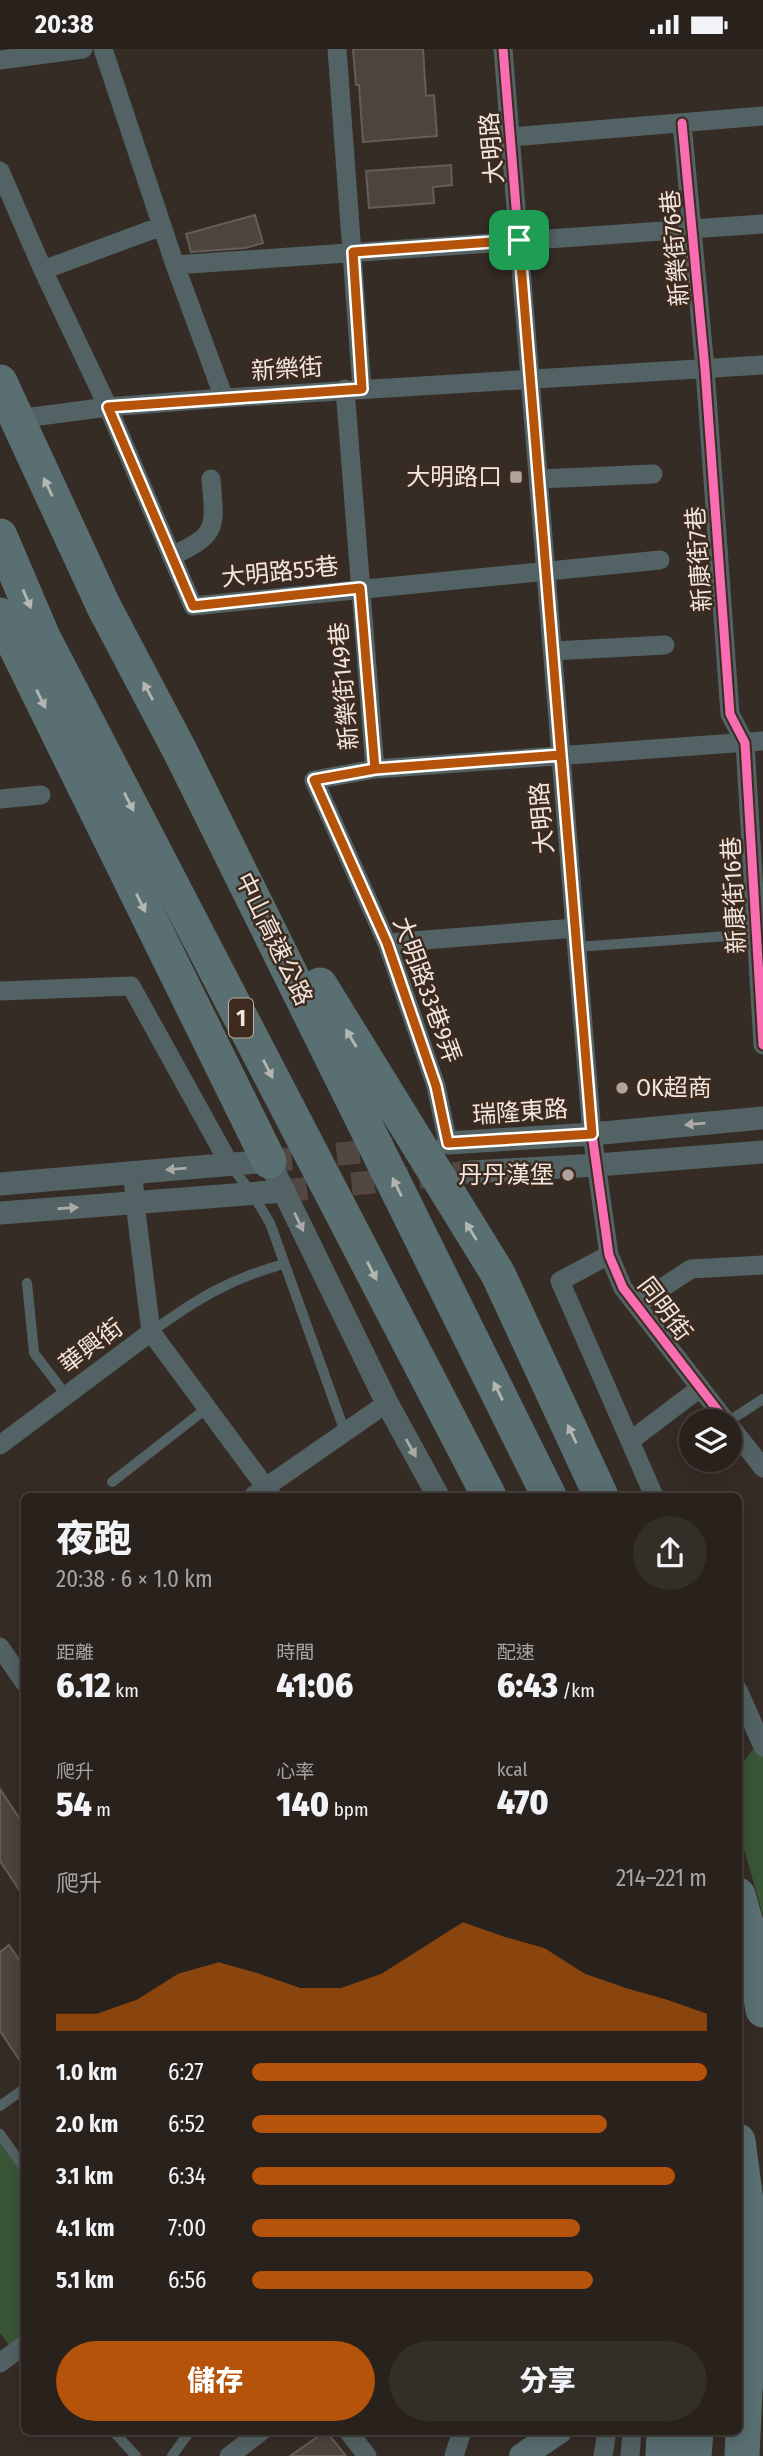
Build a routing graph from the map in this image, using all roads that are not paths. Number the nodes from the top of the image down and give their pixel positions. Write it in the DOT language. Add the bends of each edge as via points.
graph roads {
  1 [pos="83,49"];
  2 [pos="103,49"];
  3 [pos="337,49"];
  4 [pos="503,49"];
  5 [pos="0,60"];
  6 [pos="763,116"];
  7 [pos="682,123"];
  8 [pos="510,137"];
  9 [pos="0,171"];
  10 [pos="763,224"];
  11 [pos="162,226"];
  12 [pos="693,229"];
  13 [pos="519,240"];
  14 [pos="353,252"];
  15 [pos="175,265"];
  16 [pos="43,271"];
  17 [pos="763,365"];
  18 [pos="705,369"];
  19 [pos="529,381"];
  20 [pos="354,389"];
  21 [pos="224,398"];
  22 [pos="108,407"];
  23 [pos="8,410"];
  24 [pos="653,474"];
  25 [pos="211,479"];
  26 [pos="539,479"];
  27 [pos="0,536"];
  28 [pos="172,556"];
  29 [pos="660,560"];
  30 [pos="546,572"];
  31 [pos="360,588"];
  32 [pos="0,615"];
  33 [pos="665,645"];
  34 [pos="553,651"];
  35 [pos="754,742"];
  36 [pos="180,751"];
  37 [pos="561,755"];
  38 [pos="375,769"];
  39 [pos="41,795"];
  40 [pos="0,799"];
  41 [pos="759,934"];
  42 [pos="576,938"];
  43 [pos="387,943"];
  44 [pos="0,991"];
  45 [pos="763,1045"];
  46 [pos="763,1118"];
  47 [pos="592,1134"];
  48 [pos="448,1143"];
  49 [pos="763,1152"];
  50 [pos="230,1165"];
  51 [pos="597,1165"];
  52 [pos="471,1172"];
  53 [pos="133,1173"];
  54 [pos="276,1176"];
  55 [pos="0,1184"];
  56 [pos="252,1193"];
  57 [pos="135,1203"];
  58 [pos="0,1213"];
  59 [pos="610,1255"];
  60 [pos="284,1264"];
  61 [pos="763,1265"];
  62 [pos="27,1283"];
  63 [pos="636,1305"];
  64 [pos="150,1332"];
  65 [pos="700,1388"];
  66 [pos="66,1395"];
  67 [pos="763,1399"];
  68 [pos="387,1403"];
  69 [pos="207,1408"];
  70 [pos="717,1409"];
  71 [pos="742,1413"];
  72 [pos="345,1431"];
  73 [pos="630,1441"];
  74 [pos="742,1441"];
  75 [pos="0,1445"];
  76 [pos="763,1468"];
  77 [pos="112,1482"];
  78 [pos="263,1493"];
  79 [pos="436,1493"];
  80 [pos="487,1493"];
  81 [pos="548,1493"];
  82 [pos="600,1493"];
  83 [pos="653,1493"];
  84 [pos="0,1647"];
  85 [pos="19,1661"];
  86 [pos="742,1700"];
  87 [pos="763,1747"];
  88 [pos="742,1909"];
  89 [pos="763,2010"];
  90 [pos="21,2091"];
  91 [pos="0,2106"];
  92 [pos="0,2134"];
  93 [pos="21,2164"];
  94 [pos="742,2166"];
  95 [pos="758,2268"];
  96 [pos="742,2294"];
  97 [pos="21,2347"];
  98 [pos="0,2363"];
  99 [pos="117,2435"];
  100 [pos="187,2435"];
  101 [pos="257,2435"];
  102 [pos="351,2435"];
  103 [pos="461,2435"];
  104 [pos="553,2435"];
  105 [pos="606,2435"];
  106 [pos="632,2435"];
  107 [pos="664,2435"];
  108 [pos="696,2435"];
  109 [pos="135,2456"];
  110 [pos="172,2456"];
  111 [pos="229,2456"];
  112 [pos="366,2456"];
  113 [pos="454,2456"];
  114 [pos="522,2456"];
  115 [pos="603,2456"];
  116 [pos="630,2456"];
  117 [pos="663,2456"];
  118 [pos="694,2456"];
  119 [pos="743,2456"];
  1 -- 5 [label="street"];
  2 -- 11 [label="street, 新樂街"];
  3 -- 14 [label="street, 新樂街149巷"];
  4 -- 8 [label="street, 大明路"];
  6 -- 7 [label="street"];
  7 -- 8 [label="street"];
  7 -- 12 [label="street, 新樂街76巷"];
  8 -- 13 [label="street, 大明路"];
  9 -- 16 [label="street, 大明路55巷"];
  10 -- 12 [label="street"];
  11 -- 15 [label="street, 新樂街"];
  11 -- 16 [label="street"];
  12 -- 13 [label="street"];
  12 -- 18 [label="street, 新樂街76巷"];
  13 -- 14 [label="street"];
  13 -- 19 [label="street, 大明路"];
  14 -- 15 [label="street"];
  14 -- 20 [label="street, 新樂街149巷"];
  15 -- 21 [label="street, 新樂街"];
  16 -- 22 [label="street, 大明路55巷"];
  17 -- 18 [label="street, 新樂街"];
  18 -- 19 [label="street, 新樂街"];
  18 -- 35 [label="street, 新康街7巷" via="730,715"];
  19 -- 20 [label="street, 新樂街"];
  19 -- 26 [label="street, 大明路"];
  20 -- 21 [label="street, 新樂街"];
  20 -- 31 [label="street, 新樂街149巷"];
  21 -- 22 [label="street"];
  22 -- 23 [label="street"];
  22 -- 28 [label="street, 大明路55巷"];
  36 -- 23 [label="highway, 中山高速公路, one-way"];
  24 -- 26 [label="street"];
  25 -- 28 [label="street" via="214,520 208,535"];
  26 -- 30 [label="street, 大明路"];
  27 -- 80 [label="highway, 1, one-way" via="43,637"];
  28 -- 31 [label="street, 大明路55巷" via="193,606"];
  29 -- 30 [label="street, 大明路55巷"];
  30 -- 31 [label="street, 大明路55巷"];
  30 -- 34 [label="street, 大明路"];
  31 -- 38 [label="street, 新樂街149巷"];
  32 -- 54 [label="highway, one-way"];
  33 -- 34 [label="street"];
  34 -- 37 [label="street, 大明路"];
  35 -- 37 [label="street"];
  35 -- 41 [label="street, 新康街16巷"];
  81 -- 36 [label="highway, 中山高速公路, one-way"];
  82 -- 36 [label="highway, one-way" via="498,1274"];
  37 -- 38 [label="street"];
  37 -- 42 [label="street, 大明路"];
  38 -- 43 [label="street, 大明路33巷9弄" via="314,780"];
  39 -- 40 [label="street"];
  41 -- 42 [label="lane"];
  41 -- 45 [label="street, 新康街16巷"];
  42 -- 43 [label="street"];
  42 -- 47 [label="street, 大明路"];
  43 -- 48 [label="street, 大明路33巷9弄" via="436,1086"];
  44 -- 50 [label="street" via="131,986"];
  46 -- 47 [label="street, 瑞隆東路, one-way"];
  47 -- 48 [label="street, 瑞隆東路"];
  47 -- 51 [label="street, 大明路"];
  49 -- 51 [label="street"];
  50 -- 53 [label="street, one-way"];
  50 -- 54 [label="street"];
  50 -- 56 [label="lane"];
  51 -- 52 [label="street"];
  51 -- 59 [label="street, 同明街"];
  53 -- 55 [label="street"];
  53 -- 57 [label="street, 華興街"];
  54 -- 56 [label="street"];
  54 -- 68 [label="street, one-way"];
  56 -- 57 [label="street"];
  56 -- 60 [label="lane" via="270,1223"];
  58 -- 57 [label="street, one-way"];
  57 -- 64 [label="street, 華興街"];
  59 -- 63 [label="street, 同明街" via="623,1288"];
  59 -- 73 [label="street" via="560,1281"];
  60 -- 64 [label="lane" via="248,1273 214,1290"];
  60 -- 72 [label="lane"];
  61 -- 63 [label="street" via="691,1269"];
  62 -- 66 [label="lane" via="34,1353"];
  63 -- 65 [label="street, 同明街"];
  64 -- 66 [label="street, 華興街"];
  64 -- 69 [label="street"];
  65 -- 70 [label="street, 同明街"];
  65 -- 73 [label="street"];
  66 -- 75 [label="street, 華興街"];
  67 -- 71 [label="lane"];
  68 -- 72 [label="street"];
  68 -- 79 [label="street, one-way"];
  69 -- 77 [label="lane"];
  69 -- 78 [label="street"];
  72 -- 78 [label="street"];
  73 -- 83 [label="street"];
  74 -- 76 [label="street, 同明街"];
  84 -- 85 [label="street"];
  86 -- 87 [label="street"];
  88 -- 89 [label="highway"];
  90 -- 91 [label="lane"];
  92 -- 93 [label="lane"];
  94 -- 95 [label="highway"];
  95 -- 96 [label="main road"];
  95 -- 119 [label="highway" via="757,2326 746,2389"];
  97 -- 98 [label="street"];
  99 -- 109 [label="lane"];
  100 -- 110 [label="lane"];
  101 -- 111 [label="street"];
  102 -- 112 [label="street"];
  103 -- 113 [label="street"];
  104 -- 114 [label="main road"];
  105 -- 115 [label="street"];
  106 -- 116 [label="street"];
  107 -- 117 [label="highway"];
  108 -- 118 [label="highway"];
}
